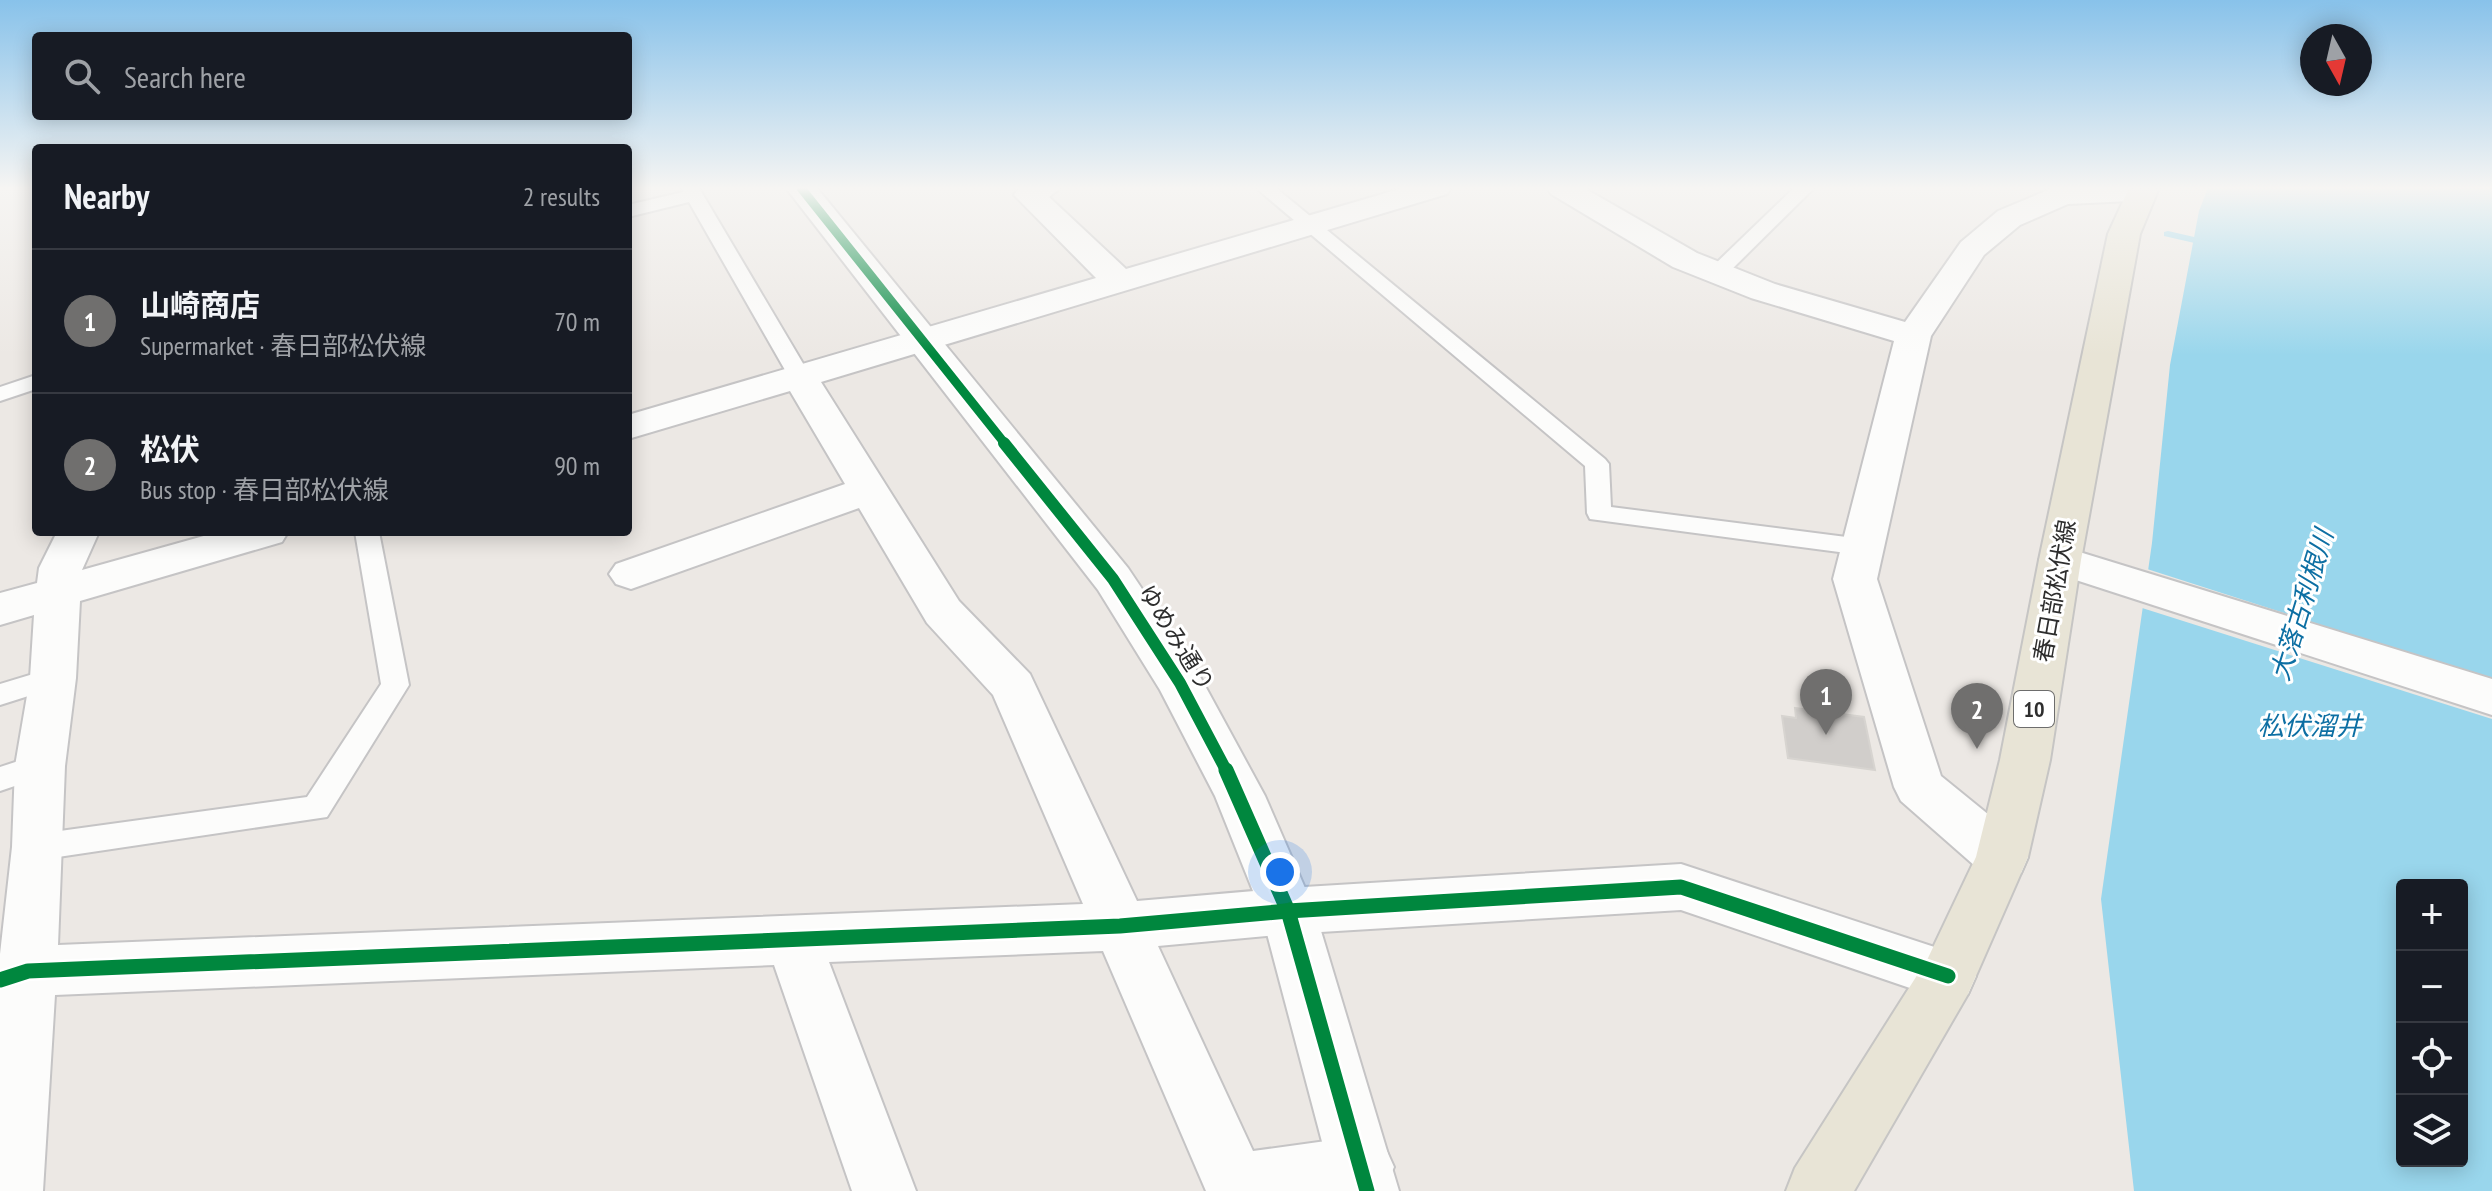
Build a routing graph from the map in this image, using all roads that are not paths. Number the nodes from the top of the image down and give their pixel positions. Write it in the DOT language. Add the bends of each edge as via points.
graph roads {
  1 [pos="723,244"];
  2 [pos="845,244"];
  3 [pos="1080,244"];
  4 [pos="1251,244"];
  5 [pos="1327,244"];
  6 [pos="1657,244"];
  7 [pos="1747,244"];
  8 [pos="1978,244"];
  9 [pos="2122,244"];
  10 [pos="1718,272"];
  11 [pos="1120,282"];
  12 [pos="1913,336"];
  13 [pos="923,341"];
  14 [pos="800,377"];
  15 [pos="32,383"];
  16 [pos="0,394"];
  17 [pos="632,426"];
  18 [pos="869,490"];
  19 [pos="76,536"];
  20 [pos="253,536"];
  21 [pos="368,536"];
  22 [pos="1862,547"];
  23 [pos="2060,560"];
  24 [pos="631,574"];
  25 [pos="58,593"];
  26 [pos="0,609"];
  27 [pos="53,678"];
  28 [pos="0,695"];
  29 [pos="2492,697"];
  30 [pos="20,772"];
  31 [pos="38,847"];
  32 [pos="2002,857"];
  33 [pos="1288,911"];
  34 [pos="1120,926"];
  35 [pos="793,940"];
  36 [pos="14,976"];
  37 [pos="1948,976"];
  38 [pos="11,1056"];
  39 [pos="1364,1179"];
  40 [pos="11,1191"];
  41 [pos="884,1191"];
  42 [pos="1818,1191"];
  1 -- 14 [label="lane"];
  2 -- 13 [label="street, ゆめみ通り"];
  3 -- 11 [label="street"];
  4 -- 11 [label="street"];
  5 -- 22 [label="lane" via="1597,464 1599,513"];
  6 -- 10 [label="street"];
  7 -- 10 [label="lane"];
  8 -- 12 [label="street"];
  9 -- 23 [label="main road, 春日部松伏線 / 10"];
  10 -- 12 [label="street" via="1763,291"];
  11 -- 13 [label="street"];
  12 -- 22 [label="street"];
  13 -- 14 [label="street"];
  13 -- 33 [label="street, ゆめみ通り" via="1113,579 1172,670 1240,796"];
  14 -- 17 [label="street"];
  14 -- 18 [label="street"];
  15 -- 16 [label="lane"];
  18 -- 24 [label="street"];
  18 -- 34 [label="street" via="943,612 1013,686"];
  19 -- 25 [label="street" via="61,568"];
  20 -- 25 [label="street"];
  21 -- 31 [label="lane" via="395,685 316,808"];
  22 -- 32 [label="street" via="1855,579 1919,787"];
  23 -- 29 [label="street"];
  23 -- 32 [label="main road, 春日部松伏線 / 10"];
  25 -- 26 [label="street"];
  25 -- 27 [label="street"];
  27 -- 28 [label="lane"];
  27 -- 30 [label="street"];
  30 -- 31 [label="street"];
  31 -- 36 [label="street"];
  32 -- 37 [label="main road, 春日部松伏線 / 10"];
  33 -- 34 [label="street"];
  33 -- 37 [label="street" via="1681,887"];
  33 -- 39 [label="street, ゆめみ通り"];
  34 -- 35 [label="street"];
  34 -- 39 [label="street" via="1236,1185"];
  35 -- 36 [label="street"];
  35 -- 41 [label="street"];
  36 -- 38 [label="street"];
  37 -- 42 [label="main road, 春日部松伏線 / 10"];
  38 -- 40 [label="street"];
}
